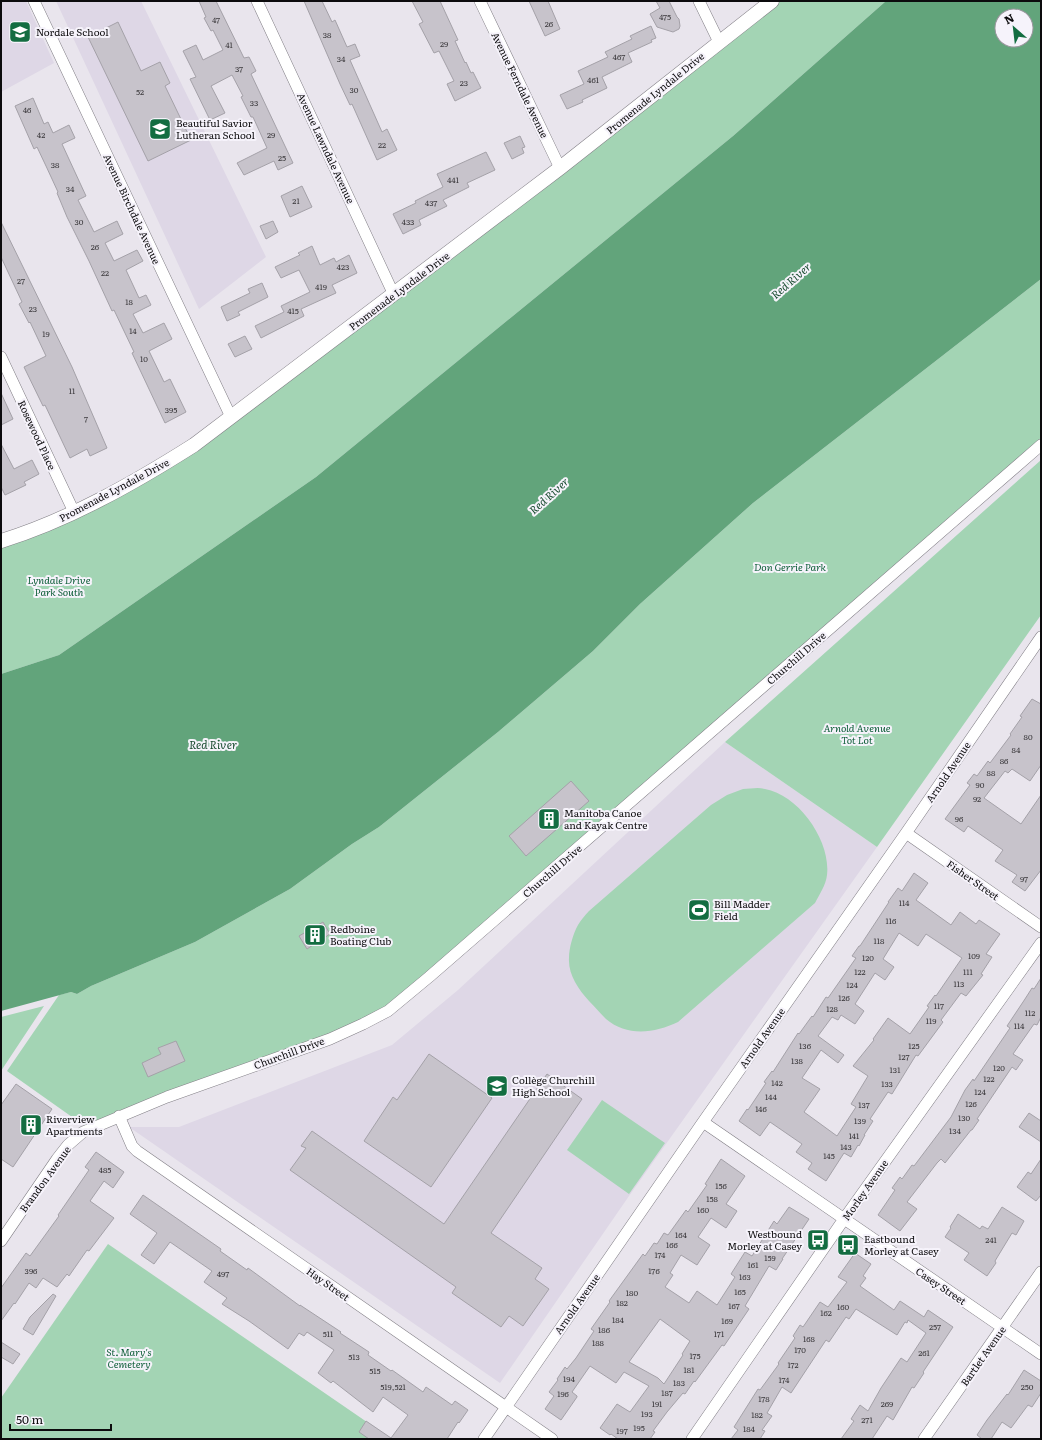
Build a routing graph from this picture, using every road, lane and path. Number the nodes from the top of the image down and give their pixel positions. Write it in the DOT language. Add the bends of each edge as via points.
graph roads {
  1 [pos="34,1"];
  2 [pos="257,1"];
  3 [pos="480,1"];
  4 [pos="699,1"];
  5 [pos="772,1"];
  6 [pos="719,42"];
  7 [pos="560,168"];
  8 [pos="394,295"];
  9 [pos="1,357"];
  10 [pos="231,418"];
  11 [pos="1041,445"];
  12 [pos="74,512"];
  13 [pos="1,542"];
  14 [pos="1041,637"];
  15 [pos="906,833"];
  16 [pos="1041,927"];
  17 [pos="1041,943"];
  18 [pos="119,1116"];
  19 [pos="703,1122"];
  20 [pos="844,1219"];
  21 [pos="1,1241"];
  22 [pos="1041,1272"];
  23 [pos="1002,1328"];
  24 [pos="1041,1354"];
  25 [pos="506,1408"];
  26 [pos="484,1439"];
  27 [pos="552,1439"];
  28 [pos="692,1439"];
  29 [pos="924,1439"];
  1 -- 10 [label="street, Avenue Birchdale Avenue"];
  2 -- 8 [label="street, Avenue Lawndale Avenue"];
  3 -- 7 [label="street, Avenue Ferndale Avenue"];
  4 -- 6 [label="street"];
  5 -- 6 [label="street, Promenade Lyndale Drive"];
  6 -- 7 [label="street, Promenade Lyndale Drive"];
  7 -- 8 [label="street, Promenade Lyndale Drive"];
  8 -- 10 [label="street, Promenade Lyndale Drive"];
  9 -- 12 [label="street, Rosewood Place"];
  10 -- 12 [label="street, Promenade Lyndale Drive" via="154,471"];
  11 -- 18 [label="street, Churchill Drive" via="388,1011 330,1039"];
  12 -- 13 [label="street, Promenade Lyndale Drive"];
  14 -- 15 [label="street, Arnold Avenue"];
  15 -- 16 [label="street, Fisher Street"];
  15 -- 19 [label="street, Arnold Avenue"];
  17 -- 20 [label="street, Morley Avenue"];
  18 -- 21 [label="street, Brandon Avenue" via="83,1132 68,1145"];
  18 -- 25 [label="street, Hay Street" via="132,1146 137,1151"];
  19 -- 20 [label="street, Casey Street"];
  19 -- 25 [label="street, Arnold Avenue"];
  20 -- 23 [label="street, Casey Street"];
  20 -- 28 [label="street, Morley Avenue"];
  22 -- 23 [label="street, Bartlet Avenue"];
  23 -- 24 [label="street, Casey Street"];
  23 -- 29 [label="street, Bartlet Avenue"];
  25 -- 26 [label="street, Arnold Avenue"];
  25 -- 27 [label="street, Hay Street"];
}
